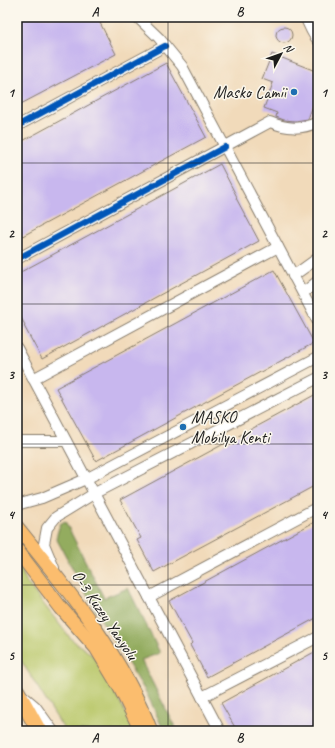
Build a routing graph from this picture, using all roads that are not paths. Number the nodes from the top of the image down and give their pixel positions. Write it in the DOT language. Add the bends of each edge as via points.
graph roads {
  1 [pos="137,17"];
  2 [pos="311,23"];
  3 [pos="318,40"];
  4 [pos="165,46"];
  5 [pos="318,122"];
  6 [pos="17,126"];
  7 [pos="225,147"];
  8 [pos="278,247"];
  9 [pos="318,258"];
  10 [pos="17,259"];
  11 [pos="293,276"];
  12 [pos="318,281"];
  13 [pos="303,293"];
  14 [pos="318,322"];
  15 [pos="17,348"];
  16 [pos="318,357"];
  17 [pos="318,378"];
  18 [pos="33,379"];
  19 [pos="66,440"];
  20 [pos="17,441"];
  21 [pos="86,479"];
  22 [pos="95,493"];
  23 [pos="17,503"];
  24 [pos="318,507"];
  25 [pos="17,527"];
  26 [pos="17,550"];
  27 [pos="58,578"];
  28 [pos="149,597"];
  29 [pos="318,637"];
  30 [pos="17,690"];
  31 [pos="202,697"];
  32 [pos="39,731"];
  33 [pos="53,731"];
  34 [pos="141,731"];
  35 [pos="151,731"];
  36 [pos="220,731"];
  1 -- 4 [label="street"];
  2 -- 3 [label="street" via="312,34"];
  4 -- 6 [label="street"];
  4 -- 7 [label="street" via="182,66"];
  5 -- 7 [label="street" via="297,129 270,122"];
  7 -- 8 [label="street"];
  7 -- 10 [label="street"];
  8 -- 11 [label="street"];
  8 -- 18 [label="street"];
  9 -- 11 [label="street"];
  11 -- 13 [label="street"];
  12 -- 13 [label="street"];
  13 -- 14 [label="street"];
  15 -- 18 [label="street"];
  16 -- 21 [label="street"];
  17 -- 22 [label="street"];
  18 -- 19 [label="street"];
  19 -- 20 [label="street"];
  19 -- 21 [label="street"];
  21 -- 22 [label="street"];
  21 -- 23 [label="street" via="42,498"];
  22 -- 27 [label="street" via="56,517 47,528 44,544"];
  22 -- 28 [label="street"];
  24 -- 28 [label="street"];
  25 -- 27 [label="main road, O-3 Kuzey Yanyolu"];
  26 -- 34 [label="main road, O-3 Kuzey Yanyolu" via="61,608 96,648 120,688"];
  27 -- 35 [label="main road, O-3 Kuzey Yanyolu" via="109,651"];
  28 -- 31 [label="street"];
  29 -- 31 [label="street"];
  30 -- 32 [label="highway"];
  30 -- 33 [label="street" via="35,706"];
  31 -- 36 [label="street"];
}
